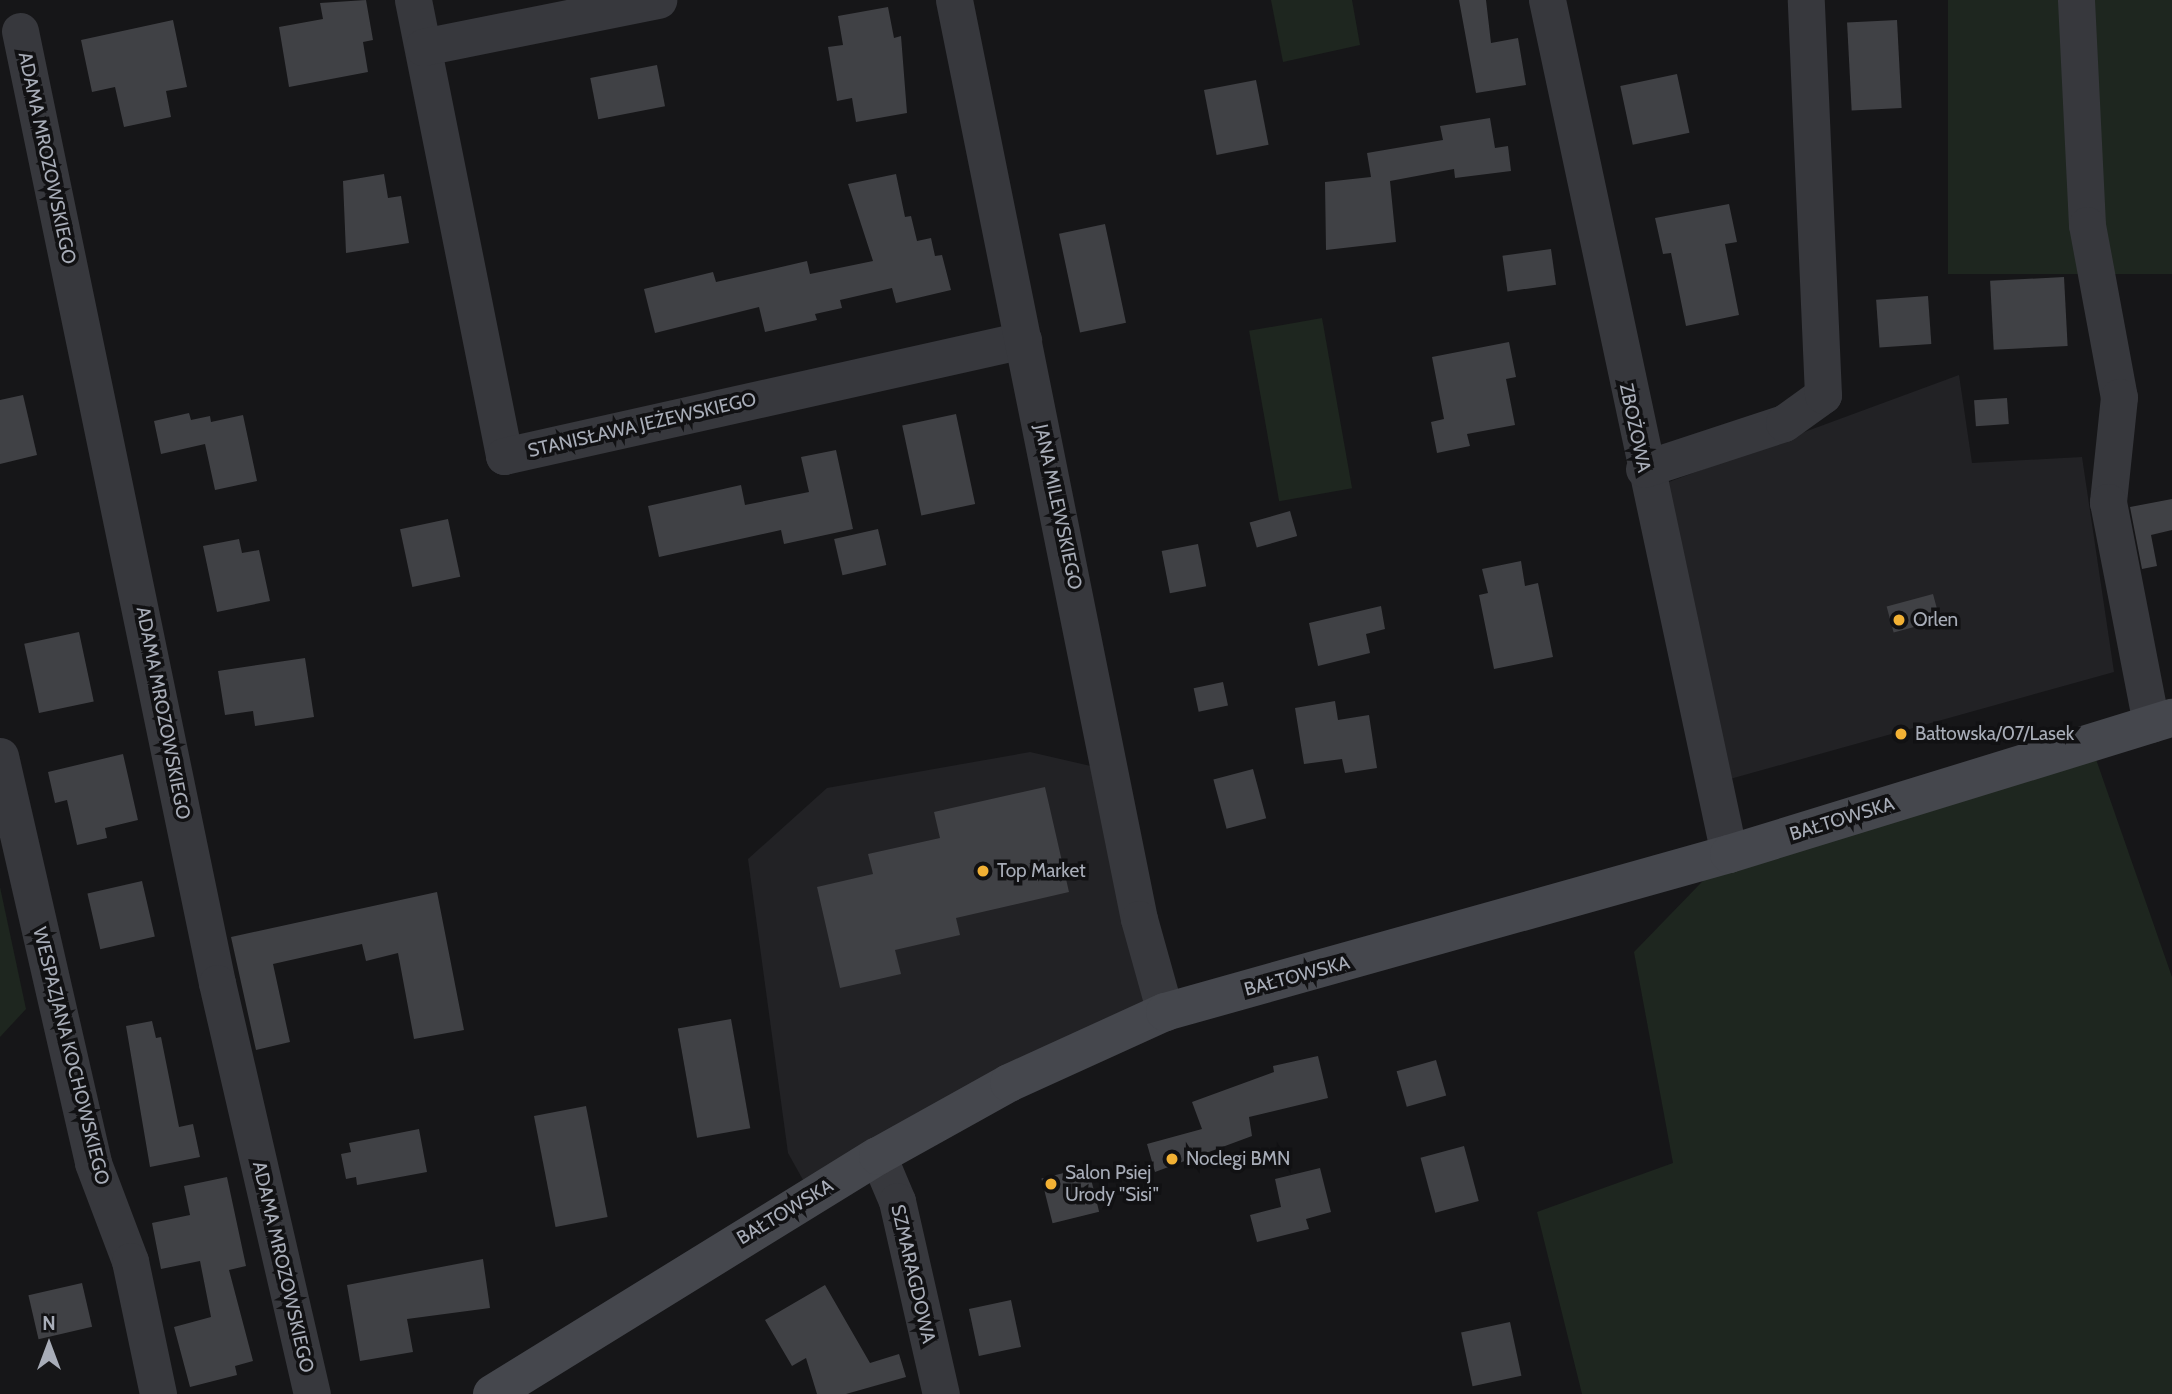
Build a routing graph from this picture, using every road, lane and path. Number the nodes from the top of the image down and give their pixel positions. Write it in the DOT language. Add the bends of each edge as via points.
graph roads {
  1 [pos="413,0"];
  2 [pos="657,0"];
  3 [pos="954,0"];
  4 [pos="1547,0"];
  5 [pos="1806,0"];
  6 [pos="2076,0"];
  7 [pos="20,31"];
  8 [pos="423,47"];
  9 [pos="1023,340"];
  10 [pos="1644,469"];
  11 [pos="2162,721"];
  12 [pos="0,756"];
  13 [pos="1729,854"];
  14 [pos="1165,1012"];
  15 [pos="878,1156"];
  16 [pos="158,1394"];
  17 [pos="312,1394"];
  18 [pos="492,1394"];
  19 [pos="941,1394"];
  1 -- 8 [label="street, STANISŁAWA JEŻEWSKIEGO"];
  2 -- 8 [label="street"];
  3 -- 9 [label="street, JANA MILEWSKIEGO"];
  4 -- 10 [label="street, ZBOŻOWA"];
  5 -- 10 [label="street" via="1823,395 1784,423"];
  6 -- 11 [label="street" via="2087,225 2119,397 2108,502"];
  7 -- 17 [label="street, ADAMA MROZOWSKIEGO" via="217,984"];
  8 -- 9 [label="street, STANISŁAWA JEŻEWSKIEGO" via="504,456"];
  9 -- 14 [label="street, JANA MILEWSKIEGO" via="1139,919"];
  10 -- 13 [label="street, ZBOŻOWA"];
  11 -- 13 [label="main road, BAŁTOWSKA"];
  12 -- 16 [label="street, WESPAZJANA KOCHOWSKIEGO" via="93,1163 130,1261"];
  13 -- 14 [label="main road, BAŁTOWSKA"];
  14 -- 15 [label="main road, BAŁTOWSKA" via="1009,1083"];
  15 -- 18 [label="main road, BAŁTOWSKA"];
  15 -- 19 [label="street, SZMARAGDOWA" via="897,1201"];
}
